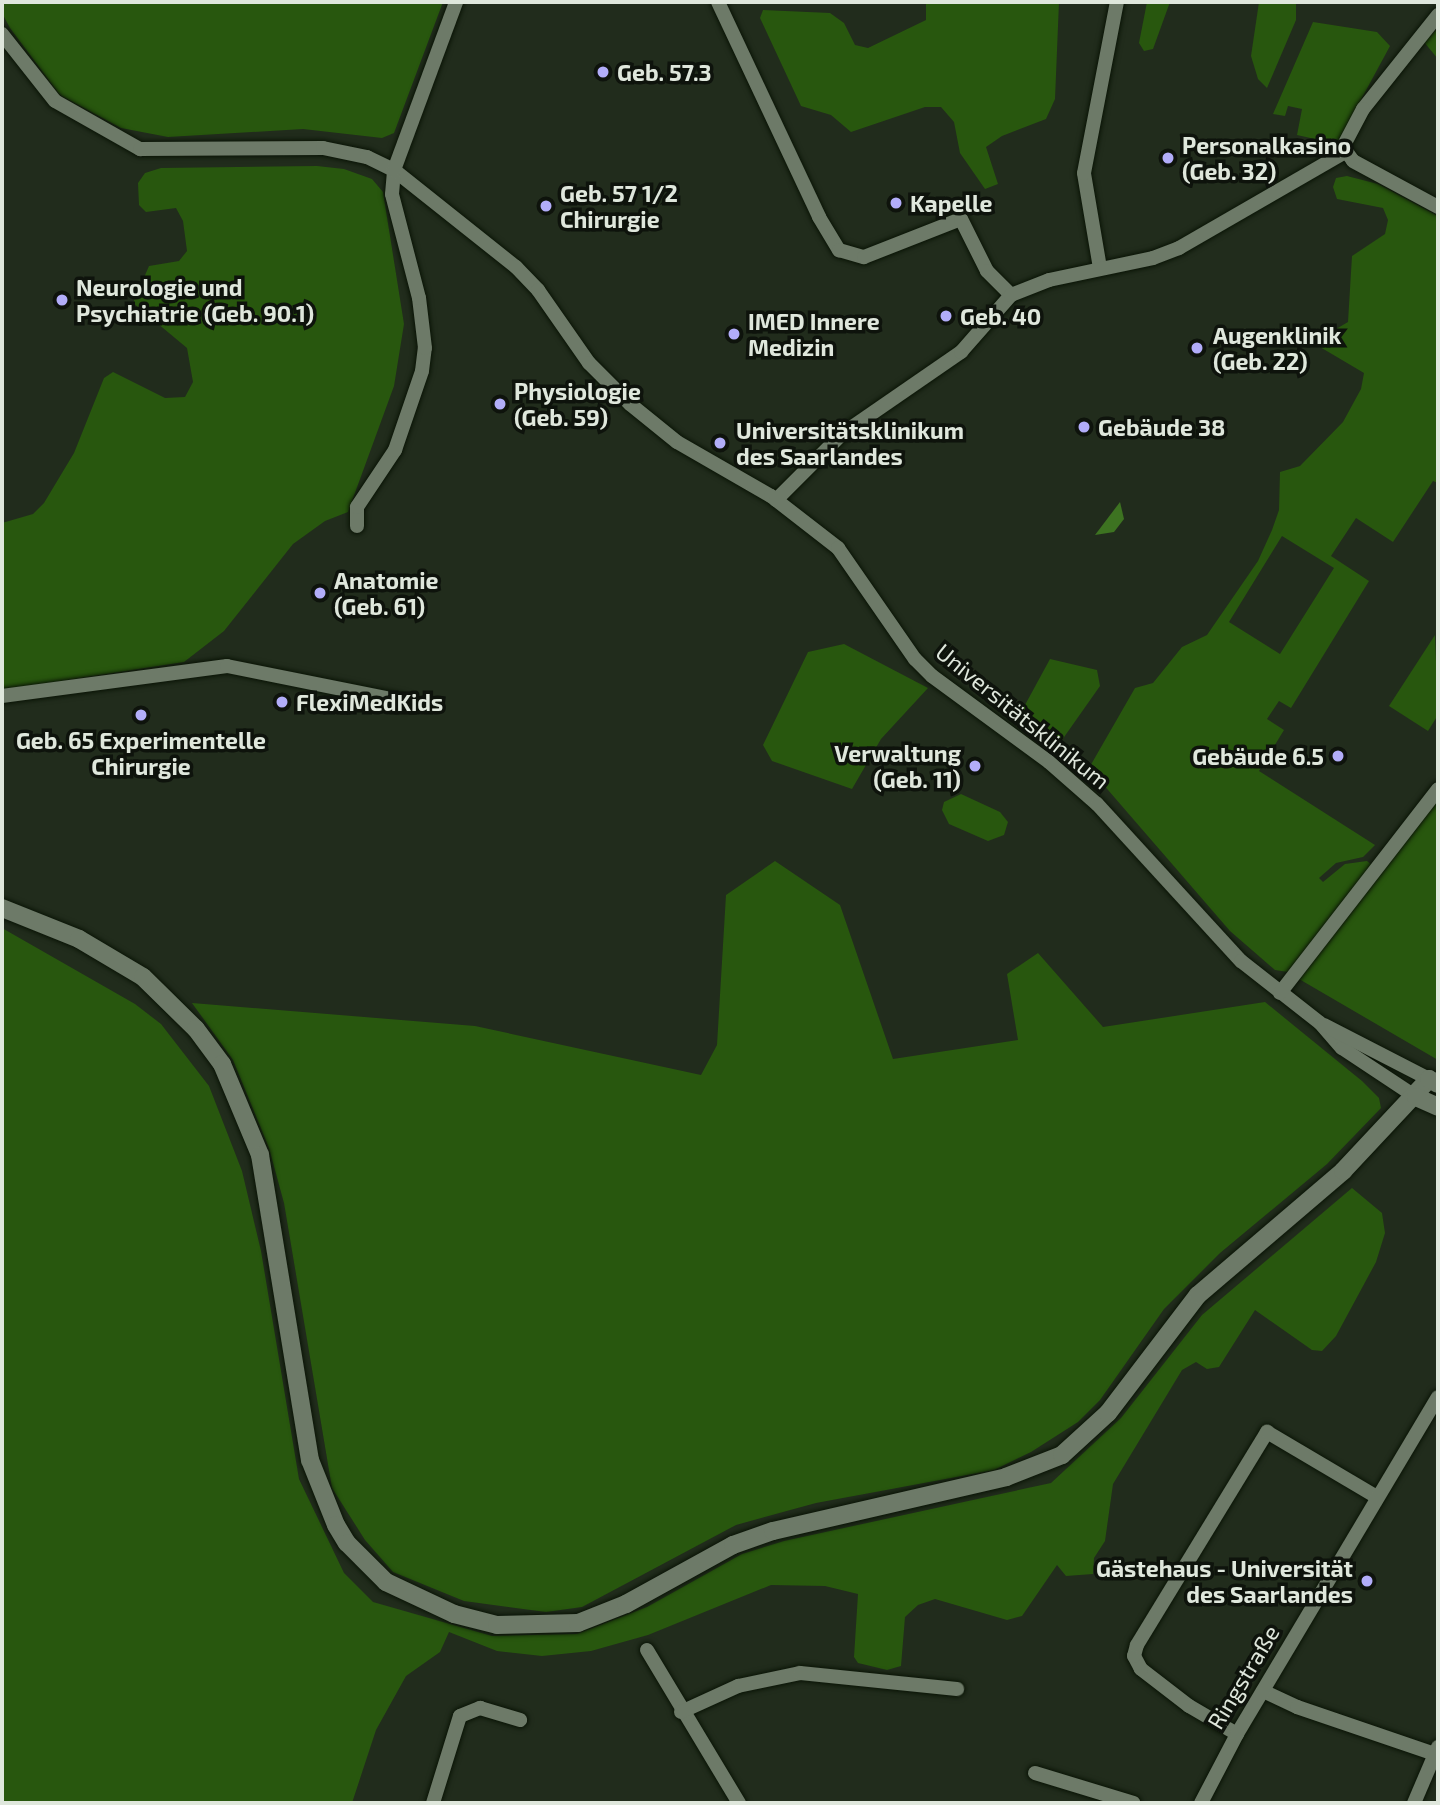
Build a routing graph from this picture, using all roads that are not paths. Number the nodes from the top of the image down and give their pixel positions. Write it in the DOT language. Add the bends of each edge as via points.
graph roads {
  1 [pos="456,2"];
  2 [pos="718,2"];
  3 [pos="1117,2"];
  4 [pos="1438,15"];
  5 [pos="2,34"];
  6 [pos="1345,152"];
  7 [pos="394,170"];
  8 [pos="1438,207"];
  9 [pos="1100,268"];
  10 [pos="1011,295"];
  11 [pos="776,500"];
  12 [pos="357,526"];
  13 [pos="2,696"];
  14 [pos="405,702"];
  15 [pos="1438,789"];
  16 [pos="2,908"];
  17 [pos="1280,993"];
  18 [pos="1320,1023"];
  19 [pos="1433,1082"];
  20 [pos="1416,1097"];
  21 [pos="1438,1107"];
  22 [pos="1438,1398"];
  23 [pos="1377,1497"];
  24 [pos="647,1650"];
  25 [pos="957,1689"];
  26 [pos="1263,1691"];
  27 [pos="681,1713"];
  28 [pos="520,1720"];
  29 [pos="1237,1734"];
  30 [pos="1437,1752"];
  31 [pos="1035,1773"];
  32 [pos="433,1803"];
  33 [pos="739,1803"];
  34 [pos="1134,1803"];
  35 [pos="1202,1803"];
  36 [pos="1414,1803"];
  1 -- 7 [label="street"];
  2 -- 10 [label="street" via="829,238 853,257 864,257 961,219 986,271"];
  3 -- 9 [label="street" via="1084,173"];
  4 -- 6 [label="street" via="1363,109 1345,139"];
  5 -- 7 [label="street, Universitätsklinikum" via="55,101 140,149 323,148"];
  6 -- 8 [label="street"];
  6 -- 9 [label="street" via="1180,248"];
  7 -- 11 [label="street, Universitätsklinikum" via="516,267 538,290 589,363 629,404 677,442"];
  7 -- 12 [label="street" via="392,194 419,298 425,348 414,403 394,450 357,507"];
  9 -- 10 [label="street" via="1049,279"];
  10 -- 11 [label="street" via="956,357 842,434"];
  11 -- 17 [label="street, Universitätsklinikum" via="846,557 923,667 960,700 1035,750 1097,804 1210,931"];
  13 -- 14 [label="street" via="227,666"];
  15 -- 17 [label="street"];
  16 -- 20 [label="street" via="79,939 143,977 196,1029 222,1065 260,1155 310,1460 336,1525 386,1582 454,1614 497,1625 553,1626 589,1619 626,1604 733,1545 773,1531 1006,1477 1062,1455 1108,1413 1198,1295 1343,1171"];
  17 -- 18 [label="street, Universitätsklinikum"];
  18 -- 19 [label="street"];
  18 -- 20 [label="street" via="1342,1048"];
  19 -- 20 [label="street"];
  20 -- 21 [label="street"];
  22 -- 23 [label="street, Ringstraße"];
  23 -- 26 [label="street, Ringstraße"];
  23 -- 29 [label="street" via="1267,1432 1134,1656 1141,1669 1165,1689"];
  24 -- 27 [label="street"];
  25 -- 27 [label="street" via="800,1673 738,1686"];
  26 -- 29 [label="street, Ringstraße"];
  26 -- 30 [label="street" via="1297,1707"];
  27 -- 33 [label="street"];
  28 -- 32 [label="street" via="480,1708 460,1716"];
  29 -- 35 [label="street, Ringstraße"];
  30 -- 36 [label="street"];
  31 -- 34 [label="street"];
}
